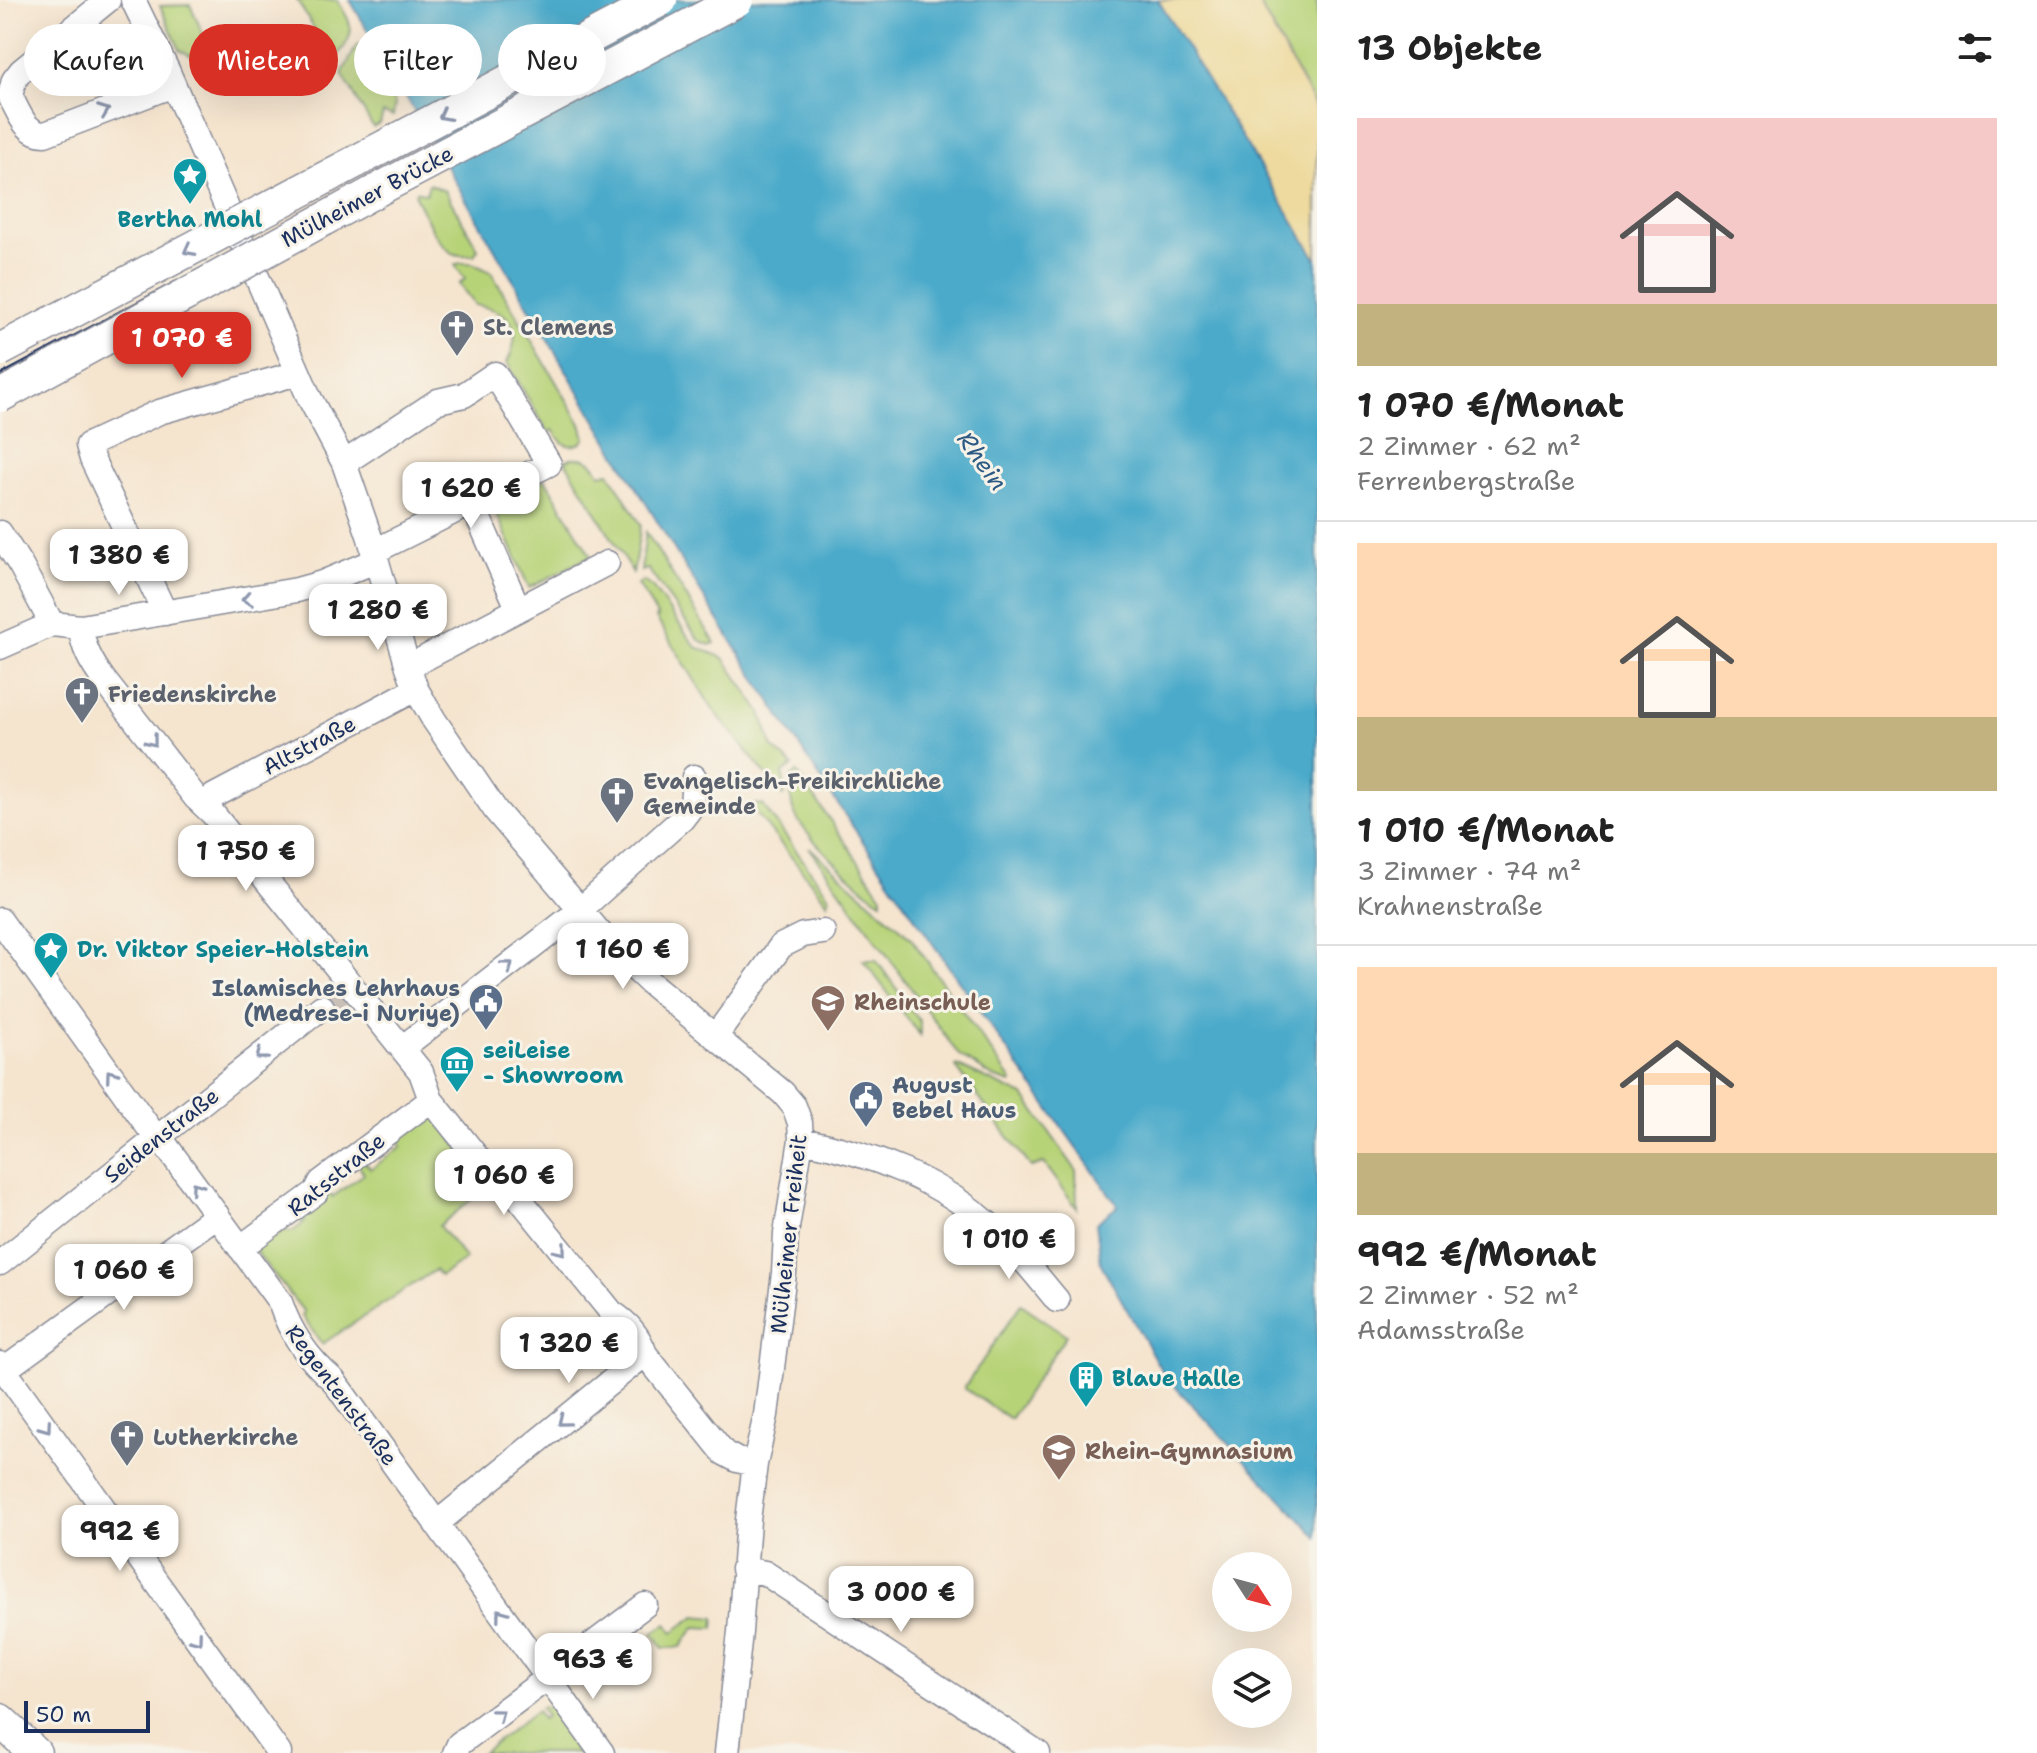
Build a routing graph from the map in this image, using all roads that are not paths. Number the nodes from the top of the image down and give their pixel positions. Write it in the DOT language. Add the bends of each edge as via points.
graph roads {
  1 [pos="108,0"];
  2 [pos="133,0"];
  3 [pos="661,0"];
  4 [pos="722,0"];
  5 [pos="737,0"];
  6 [pos="79,24"];
  7 [pos="144,24"];
  8 [pos="24,69"];
  9 [pos="173,85"];
  10 [pos="144,96"];
  11 [pos="0,350"];
  12 [pos="298,373"];
  13 [pos="0,387"];
  14 [pos="0,396"];
  15 [pos="344,463"];
  16 [pos="472,503"];
  17 [pos="0,533"];
  18 [pos="374,556"];
  19 [pos="607,563"];
  20 [pos="518,608"];
  21 [pos="165,613"];
  22 [pos="52,624"];
  23 [pos="81,627"];
  24 [pos="0,647"];
  25 [pos="412,678"];
  26 [pos="694,777"];
  27 [pos="204,805"];
  28 [pos="579,911"];
  29 [pos="0,920"];
  30 [pos="823,932"];
  31 [pos="338,995"];
  32 [pos="715,1037"];
  33 [pos="402,1048"];
  34 [pos="431,1100"];
  35 [pos="158,1137"];
  36 [pos="801,1140"];
  37 [pos="217,1215"];
  38 [pos="240,1248"];
  39 [pos="0,1263"];
  40 [pos="1057,1300"];
  41 [pos="645,1354"];
  42 [pos="2,1367"];
  43 [pos="755,1464"];
  44 [pos="436,1524"];
  45 [pos="743,1569"];
  46 [pos="645,1605"];
  47 [pos="546,1677"];
  48 [pos="0,1720"];
  49 [pos="35,1753"];
  50 [pos="279,1753"];
  51 [pos="455,1753"];
  52 [pos="602,1753"];
  53 [pos="727,1753"];
  54 [pos="1038,1753"];
  1 -- 6 [label="street, one-way"];
  2 -- 7 [label="street, Mülheimer Freiheit"];
  3 -- 11 [label="main road, Mülheimer Brücke, one-way, bridge"];
  4 -- 13 [label="main road, Mülheimer Brücke, bridge"];
  5 -- 14 [label="main road, Mülheimer Brücke, bridge"];
  8 -- 10 [label="street, one-way" via="10,90 35,134"];
  9 -- 12 [label="street, Mülheimer Freiheit"];
  12 -- 15 [label="street, Mülheimer Freiheit"];
  12 -- 21 [label="street" via="159,412 88,445"];
  15 -- 16 [label="street" via="438,401 464,395 495,374 549,464"];
  15 -- 18 [label="street, Mülheimer Freiheit"];
  16 -- 18 [label="street"];
  16 -- 20 [label="street"];
  17 -- 22 [label="street"];
  18 -- 21 [label="street, one-way" via="297,590"];
  18 -- 25 [label="street, Mülheimer Freiheit"];
  19 -- 20 [label="street, Altstraße"];
  20 -- 25 [label="street, Altstraße"];
  21 -- 23 [label="street"];
  22 -- 23 [label="street"];
  22 -- 24 [label="street"];
  23 -- 27 [label="street, one-way" via="92,663"];
  25 -- 27 [label="street, Altstraße"];
  25 -- 28 [label="street, Mülheimer Freiheit" via="489,801"];
  26 -- 28 [label="street" via="692,806 682,819"];
  27 -- 31 [label="street"];
  28 -- 32 [label="street, Mülheimer Freiheit" via="621,956"];
  33 -- 28 [label="street, one-way"];
  35 -- 29 [label="street, Regentenstraße, one-way"];
  30 -- 32 [label="street" via="781,946"];
  31 -- 33 [label="street"];
  31 -- 35 [label="street, Seidenstraße, one-way"];
  32 -- 36 [label="street, Mülheimer Freiheit" via="794,1106"];
  33 -- 34 [label="street" via="421,1072"];
  34 -- 38 [label="street, Ratsstraße"];
  34 -- 41 [label="street, one-way" via="625,1322"];
  37 -- 35 [label="street, Regentenstraße, one-way"];
  35 -- 39 [label="street, Seidenstraße"];
  36 -- 40 [label="street" via="872,1158 958,1199 995,1230"];
  36 -- 43 [label="street, Mülheimer Freiheit" via="766,1415"];
  37 -- 38 [label="street, Regentenstraße"];
  37 -- 42 [label="street"];
  38 -- 44 [label="street, Regentenstraße" via="280,1302 287,1324"];
  41 -- 43 [label="street" via="724,1453"];
  41 -- 44 [label="street, one-way"];
  42 -- 50 [label="street, one-way"];
  43 -- 45 [label="street, Mülheimer Freiheit"];
  47 -- 44 [label="street, Regentenstraße, one-way"];
  45 -- 53 [label="street, Mülheimer Freiheit"];
  45 -- 54 [label="street" via="765,1573"];
  46 -- 47 [label="street"];
  51 -- 47 [label="street, one-way" via="459,1744"];
  47 -- 52 [label="street, Regentenstraße"];
  48 -- 49 [label="main road"];
}
